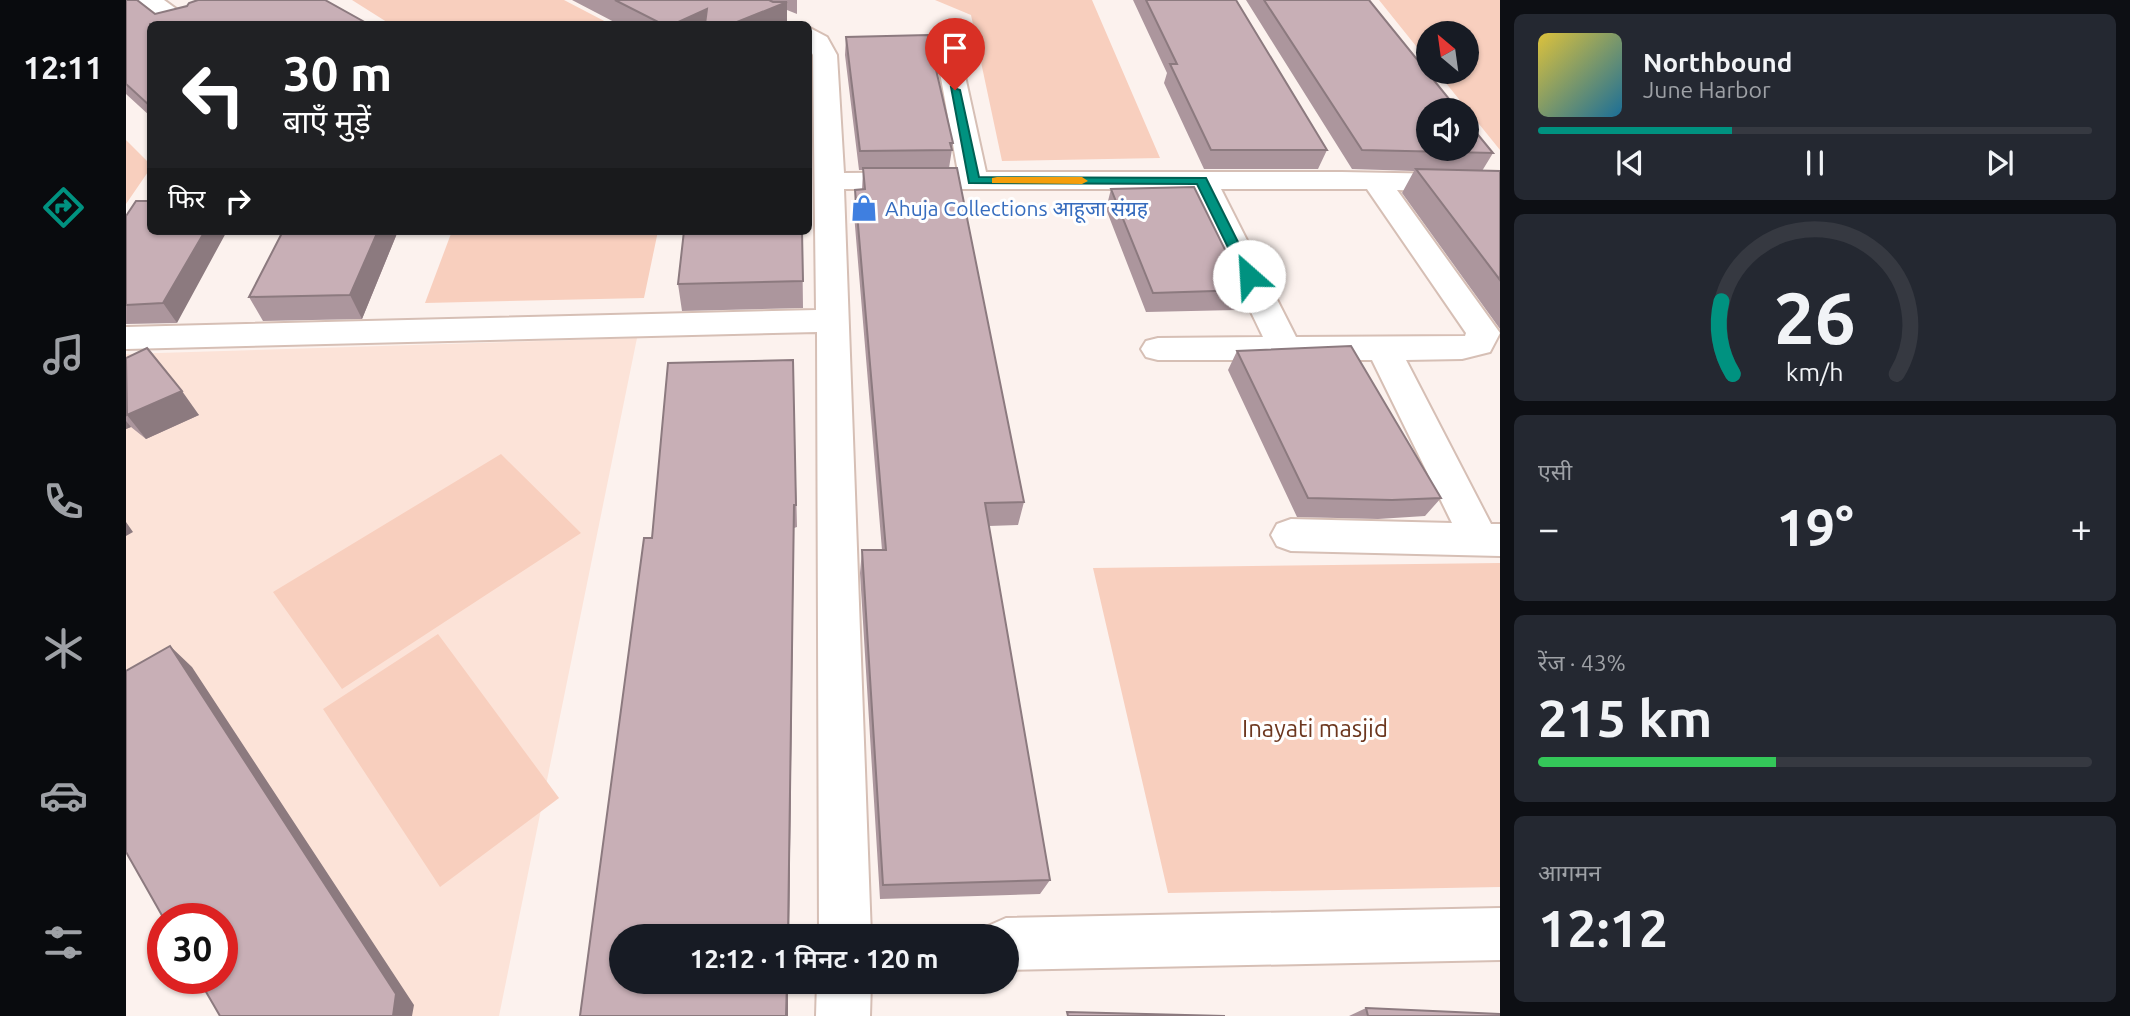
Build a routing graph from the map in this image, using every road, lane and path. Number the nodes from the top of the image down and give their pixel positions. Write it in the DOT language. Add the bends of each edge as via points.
graph roads {
  1 [pos="137,0"];
  2 [pos="149,0"];
  3 [pos="126,3"];
  4 [pos="180,21"];
  5 [pos="812,37"];
  6 [pos="951,67"];
  7 [pos="1202,180"];
  8 [pos="830,181"];
  9 [pos="974,181"];
  10 [pos="1376,181"];
  11 [pos="1500,184"];
  12 [pos="833,321"];
  13 [pos="126,338"];
  14 [pos="1284,347"];
  15 [pos="1383,348"];
  16 [pos="1158,349"];
  17 [pos="1291,535"];
  18 [pos="1490,540"];
  19 [pos="845,924"];
  20 [pos="1500,934"];
  21 [pos="1019,944"];
  22 [pos="844,994"];
  23 [pos="843,1016"];
  1 -- 3 [label="street"];
  2 -- 4 [label="street"];
  5 -- 8 [label="street" via="825,55"];
  6 -- 9 [label="street"];
  7 -- 9 [label="street"];
  7 -- 10 [label="street" via="1336,169"];
  7 -- 14 [label="street"];
  8 -- 9 [label="street"];
  8 -- 12 [label="street"];
  10 -- 11 [label="street"];
  10 -- 15 [label="street" via="1483,333 1479,344 1462,348"];
  12 -- 13 [label="street" via="243,323"];
  12 -- 19 [label="street"];
  14 -- 15 [label="street"];
  14 -- 16 [label="street"];
  15 -- 18 [label="street"];
  17 -- 18 [label="street"];
  20 -- 21 [label="street"];
  22 -- 23 [label="street"];
}
